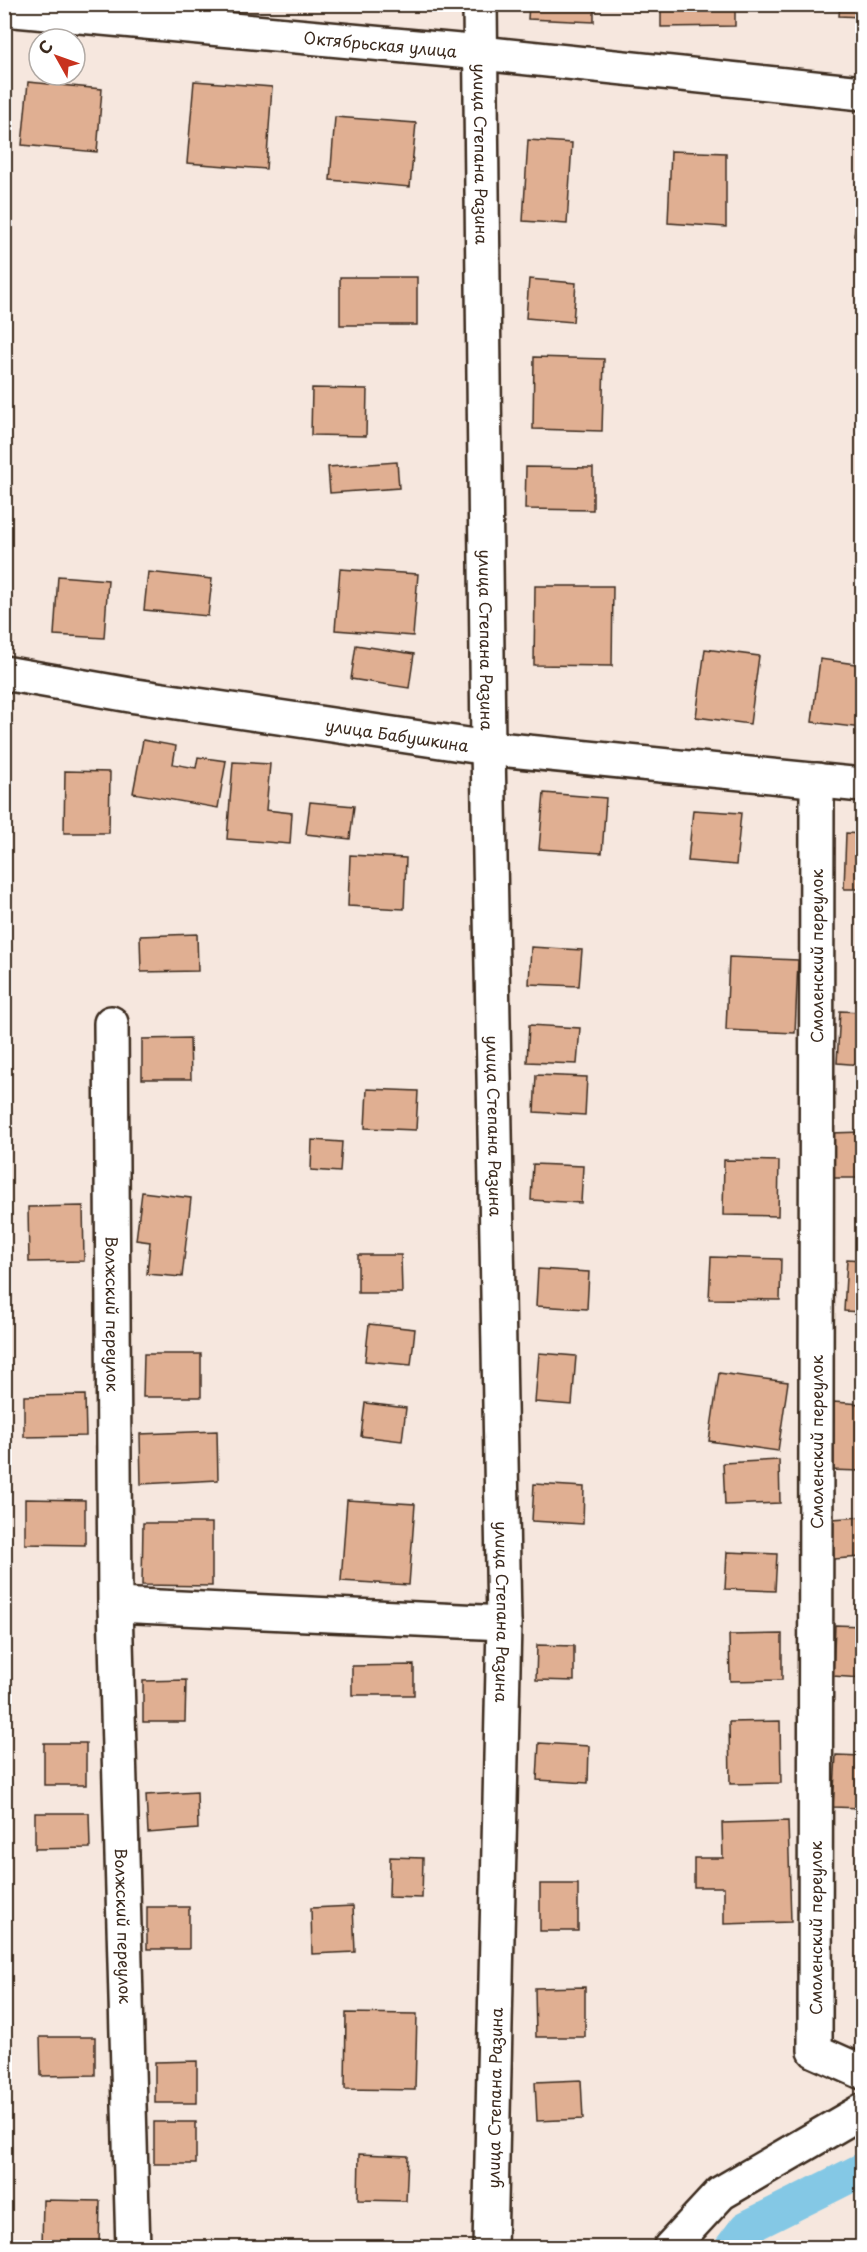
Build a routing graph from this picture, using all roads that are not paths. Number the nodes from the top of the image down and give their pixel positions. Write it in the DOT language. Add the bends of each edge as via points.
graph roads {
  1 [pos="480,4"];
  2 [pos="4,9"];
  3 [pos="481,53"];
  4 [pos="862,93"];
  5 [pos="4,673"];
  6 [pos="488,748"];
  7 [pos="817,780"];
  8 [pos="862,784"];
  9 [pos="111,1023"];
  10 [pos="115,1605"];
  11 [pos="504,1623"];
  12 [pos="862,2072"];
  13 [pos="862,2111"];
  14 [pos="133,2247"];
  15 [pos="490,2247"];
  16 [pos="670,2247"];
  1 -- 3 [label="street, улица Степана Разина"];
  2 -- 3 [label="street, Октябрьская улица"];
  3 -- 4 [label="street, Октябрьская улица"];
  3 -- 6 [label="street, улица Степана Разина"];
  5 -- 6 [label="street, улица Бабушкина"];
  6 -- 7 [label="street, улица Бабушкина"];
  6 -- 11 [label="street, улица Степана Разина"];
  7 -- 8 [label="street, улица Бабушкина"];
  7 -- 12 [label="street, Смоленский переулок" via="815,2051"];
  9 -- 10 [label="street, Волжский переулок"];
  10 -- 11 [label="street"];
  10 -- 14 [label="street, Волжский переулок"];
  11 -- 15 [label="street, улица Степана Разина"];
  13 -- 16 [label="street" via="721,2193"];
}
